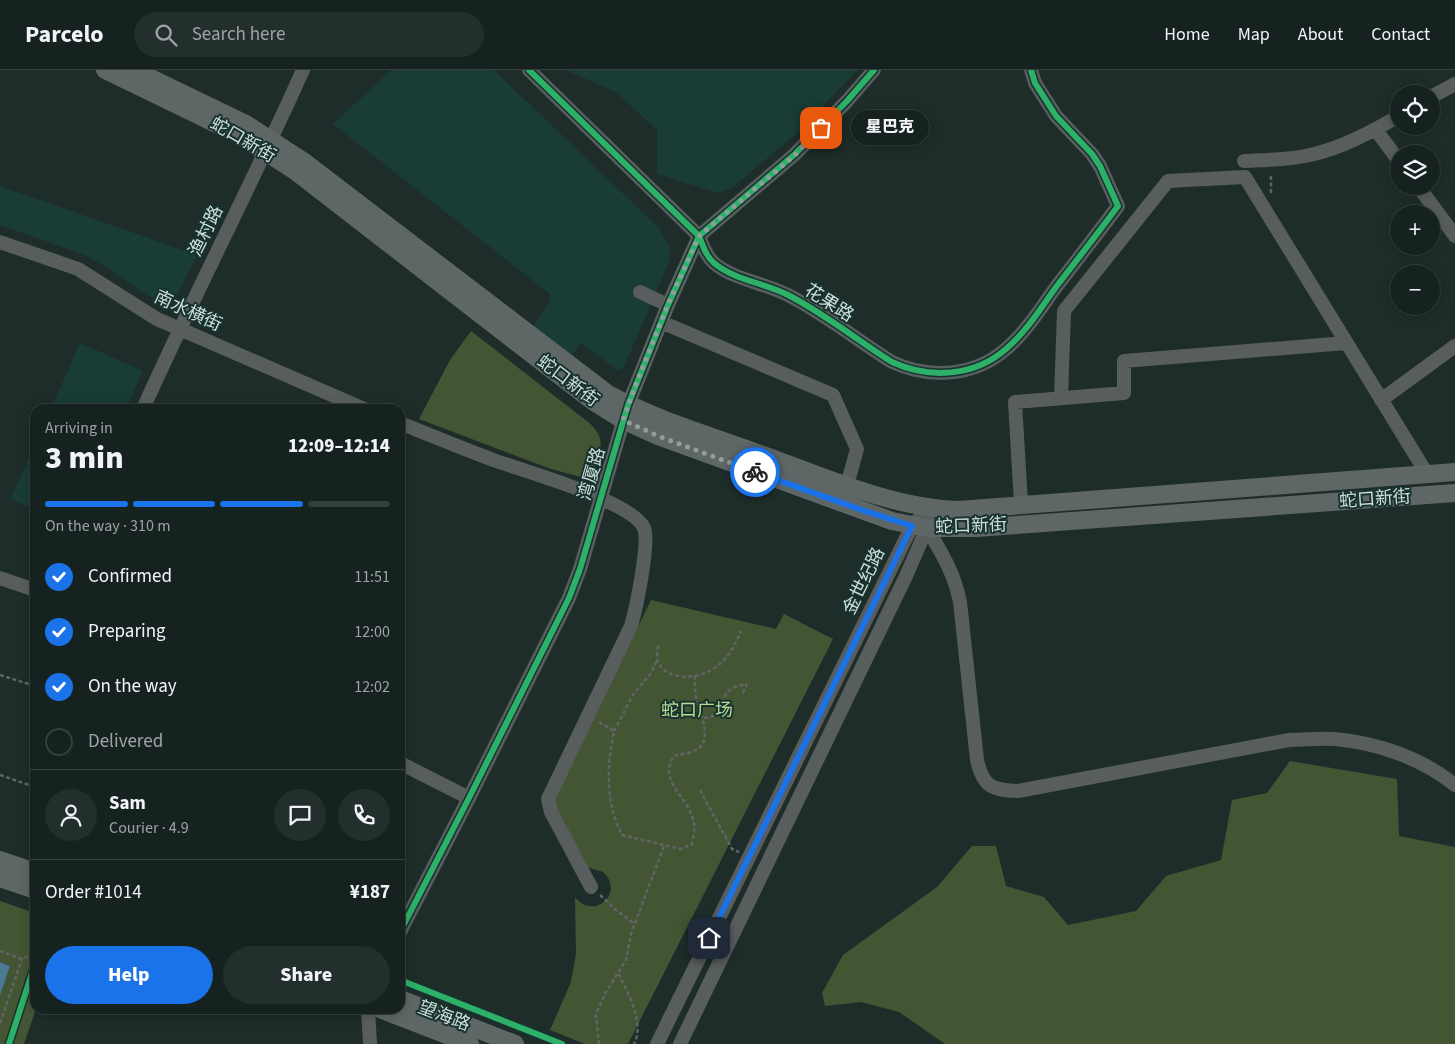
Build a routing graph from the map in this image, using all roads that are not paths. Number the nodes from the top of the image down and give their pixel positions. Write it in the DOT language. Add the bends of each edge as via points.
graph roads {
  1 [pos="105,70"];
  2 [pos="134,70"];
  3 [pos="304,70"];
  4 [pos="529,70"];
  5 [pos="874,70"];
  6 [pos="1031,70"];
  7 [pos="1455,84"];
  8 [pos="1440,93"];
  9 [pos="1390,121"];
  10 [pos="1376,130"];
  11 [pos="268,146"];
  12 [pos="1390,149"];
  13 [pos="1244,162"];
  14 [pos="1425,195"];
  15 [pos="699,236"];
  16 [pos="1455,236"];
  17 [pos="0,242"];
  18 [pos="640,292"];
  19 [pos="668,304"];
  20 [pos="662,322"];
  21 [pos="179,329"];
  22 [pos="1346,343"];
  23 [pos="1455,346"];
  24 [pos="1061,398"];
  25 [pos="1381,400"];
  26 [pos="145,404"];
  27 [pos="352,404"];
  28 [pos="626,412"];
  29 [pos="405,425"];
  30 [pos="1455,472"];
  31 [pos="1427,474"];
  32 [pos="847,485"];
  33 [pos="1455,493"];
  34 [pos="601,498"];
  35 [pos="1021,504"];
  36 [pos="929,508"];
  37 [pos="920,527"];
  38 [pos="0,578"];
  39 [pos="30,588"];
  40 [pos="405,766"];
  41 [pos="1455,785"];
  42 [pos="470,798"];
  43 [pos="0,860"];
  44 [pos="30,870"];
  45 [pos="0,878"];
  46 [pos="592,887"];
  47 [pos="30,888"];
  48 [pos="405,922"];
  49 [pos="701,954"];
  50 [pos="722,958"];
  51 [pos="405,1001"];
  52 [pos="368,1014"];
  53 [pos="393,1014"];
  54 [pos="370,1044"];
  55 [pos="470,1044"];
  56 [pos="515,1044"];
  57 [pos="657,1044"];
  58 [pos="680,1044"];
  1 -- 11 [label="main road, 蛇口新街"];
  2 -- 11 [label="main road, 蛇口新街" via="246,124"];
  3 -- 11 [label="street, 渔村路"];
  4 -- 15 [label="street, 花果路"];
  5 -- 15 [label="street, 湾厦路" via="794,156"];
  6 -- 15 [label="street, 花果路" via="1035,83 1056,116 1096,160 1118,206 1028,325 1006,350 992,359 949,373 933,374 892,362 805,304 719,266 706,253"];
  7 -- 8 [label="street"];
  9 -- 10 [label="street"];
  10 -- 12 [label="street"];
  10 -- 13 [label="street" via="1319,153"];
  11 -- 21 [label="street, 渔村路"];
  11 -- 28 [label="main road, 蛇口新街" via="295,171 591,400"];
  14 -- 16 [label="street"];
  15 -- 19 [label="street, 湾厦路"];
  17 -- 21 [label="street, 南水横街" via="78,269 138,308"];
  18 -- 19 [label="street"];
  19 -- 20 [label="street, 湾厦路"];
  20 -- 28 [label="street, 湾厦路"];
  20 -- 32 [label="street" via="833,395 857,449"];
  21 -- 26 [label="street, 渔村路"];
  21 -- 27 [label="street, 南水横街"];
  22 -- 24 [label="street" via="1124,361 1124,393"];
  22 -- 24 [label="street" via="1245,177 1168,181 1064,311"];
  22 -- 25 [label="street"];
  23 -- 25 [label="street"];
  24 -- 35 [label="street" via="1015,402"];
  25 -- 31 [label="street"];
  28 -- 32 [label="main road, 蛇口新街" via="653,415"];
  28 -- 34 [label="street, 湾厦路"];
  28 -- 37 [label="main road, 蛇口新街" via="667,439 862,510"];
  29 -- 34 [label="street"];
  30 -- 31 [label="main road, 蛇口新街"];
  31 -- 35 [label="main road, 蛇口新街"];
  32 -- 36 [label="main road, 蛇口新街"];
  33 -- 37 [label="main road, 蛇口新街" via="986,527"];
  34 -- 42 [label="street, 湾厦路" via="569,598"];
  34 -- 46 [label="street" via="639,521 644,527 646,544 631,626 548,804"];
  35 -- 36 [label="main road, 蛇口新街" via="958,510"];
  36 -- 37 [label="street, 金世纪路"];
  37 -- 41 [label="street" via="949,566 956,582 977,760 984,782 993,788 1018,791 1289,740 1334,739 1373,745 1412,758"];
  37 -- 49 [label="street, 金世纪路"];
  37 -- 50 [label="street, 金世纪路"];
  38 -- 39 [label="street"];
  40 -- 42 [label="street"];
  42 -- 48 [label="street, 湾厦路"];
  43 -- 44 [label="main road"];
  45 -- 47 [label="main road"];
  49 -- 50 [label="street" via="703,965 708,968"];
  49 -- 57 [label="street, 金世纪路"];
  50 -- 58 [label="street, 金世纪路"];
  51 -- 56 [label="main road, 望海路"];
  52 -- 54 [label="street"];
  53 -- 55 [label="main road, 望海路"];
}
